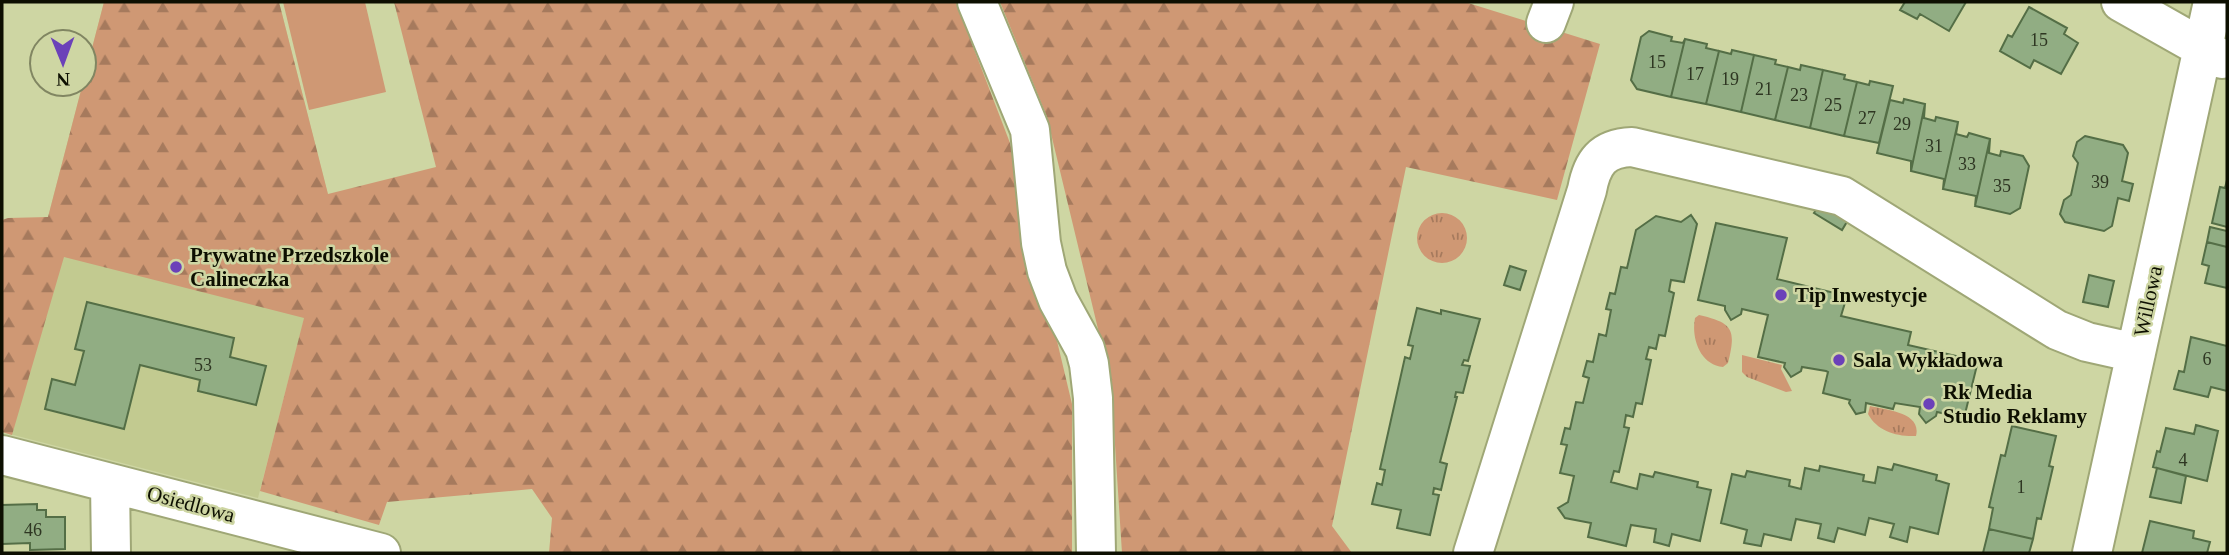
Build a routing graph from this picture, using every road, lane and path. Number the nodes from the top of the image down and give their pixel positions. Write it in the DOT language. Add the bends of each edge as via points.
graph roads {
  1 [pos="977,2"];
  2 [pos="2121,2"];
  3 [pos="2213,2"];
  4 [pos="2215,55"];
  5 [pos="2136,353"];
  6 [pos="2,455"];
  7 [pos="110,483"];
  8 [pos="369,552"];
  9 [pos="111,553"];
  10 [pos="1096,553"];
  11 [pos="1473,553"];
  12 [pos="2092,553"];
  1 -- 10 [label="street" via="1030,130 1047,271 1089,364"];
  2 -- 4 [label="street"];
  3 -- 4 [label="street, Willowa"];
  4 -- 5 [label="street, Willowa"];
  5 -- 11 [label="street" via="2057,330 1842,196 1632,147 1614,150 1591,171"];
  5 -- 12 [label="street, Willowa"];
  6 -- 7 [label="street, Osiedlowa"];
  7 -- 8 [label="street, Osiedlowa"];
  7 -- 9 [label="street"];
}
